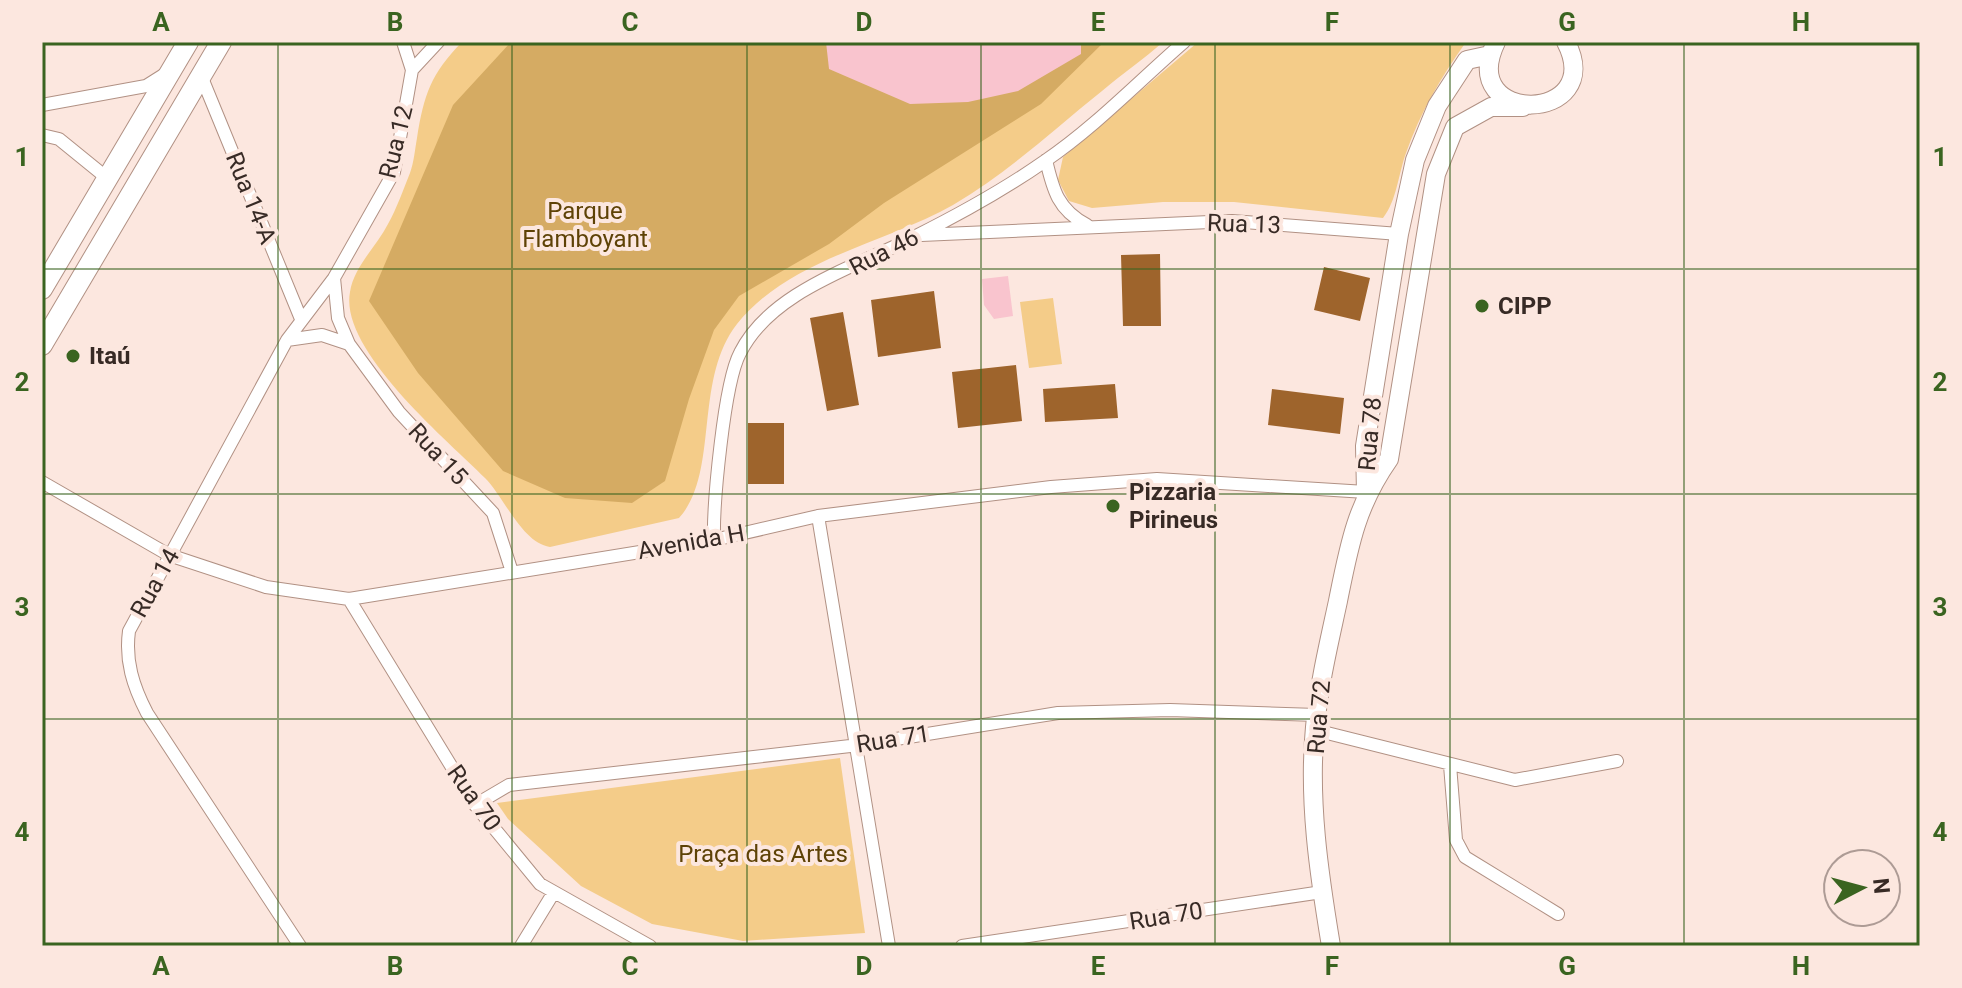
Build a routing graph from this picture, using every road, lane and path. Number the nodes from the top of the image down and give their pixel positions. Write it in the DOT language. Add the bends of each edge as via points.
graph roads {
  1 [pos="188,42"];
  2 [pos="221,42"];
  3 [pos="403,42"];
  4 [pos="438,42"];
  5 [pos="1184,42"];
  6 [pos="1571,45"];
  7 [pos="1493,49"];
  8 [pos="174,67"];
  9 [pos="412,70"];
  10 [pos="202,78"];
  11 [pos="42,105"];
  12 [pos="1523,107"];
  13 [pos="42,135"];
  14 [pos="1046,160"];
  15 [pos="107,178"];
  16 [pos="1090,226"];
  17 [pos="1399,234"];
  18 [pos="918,236"];
  19 [pos="334,278"];
  20 [pos="42,289"];
  21 [pos="301,319"];
  22 [pos="287,340"];
  23 [pos="349,344"];
  24 [pos="42,345"];
  25 [pos="42,482"];
  26 [pos="1366,492"];
  27 [pos="818,516"];
  28 [pos="714,540"];
  29 [pos="169,555"];
  30 [pos="512,572"];
  31 [pos="349,599"];
  32 [pos="1316,723"];
  33 [pos="859,745"];
  34 [pos="1617,761"];
  35 [pos="1450,765"];
  36 [pos="475,805"];
  37 [pos="554,892"];
  38 [pos="1322,892"];
  39 [pos="1558,914"];
  40 [pos="300,946"];
  41 [pos="521,946"];
  42 [pos="650,946"];
  43 [pos="889,946"];
  44 [pos="962,946"];
  45 [pos="1331,946"];
  1 -- 8 [label="main road"];
  2 -- 10 [label="main road"];
  3 -- 9 [label="street, Rua 12"];
  4 -- 9 [label="street"];
  5 -- 14 [label="street, Rua 46"];
  6 -- 12 [label="main road, Rua 78" via="1572,74 1561,95 1537,107"];
  7 -- 12 [label="main road" via="1492,82"];
  7 -- 17 [label="main road, Rua 78" via="1467,60 1437,106 1415,160"];
  8 -- 11 [label="street" via="146,86"];
  8 -- 15 [label="main road"];
  9 -- 19 [label="street, Rua 12" via="394,172"];
  10 -- 21 [label="street, Rua 14-A"];
  10 -- 24 [label="main road"];
  12 -- 26 [label="main road, Rua 78" via="1491,107 1455,127 1436,174 1389,459"];
  13 -- 15 [label="street" via="59,139"];
  14 -- 16 [label="street" via="1056,199 1070,216"];
  14 -- 18 [label="street, Rua 46"];
  15 -- 20 [label="main road"];
  16 -- 17 [label="street, Rua 13" via="1232,221"];
  16 -- 18 [label="street, Rua 13"];
  17 -- 26 [label="main road, Rua 78" via="1365,446"];
  18 -- 28 [label="street, Rua 46" via="784,304 739,354 713,516"];
  19 -- 21 [label="street"];
  19 -- 23 [label="street, Rua 15" via="338,318"];
  21 -- 22 [label="street, Rua 14"];
  22 -- 23 [label="street" via="322,335"];
  22 -- 29 [label="street, Rua 14"];
  23 -- 30 [label="street, Rua 15" via="399,412 493,513"];
  25 -- 29 [label="street, Avenida H"];
  26 -- 27 [label="street, Avenida H" via="1157,479"];
  26 -- 32 [label="main road, Rua 72" via="1321,676"];
  27 -- 28 [label="street, Avenida H"];
  27 -- 33 [label="street"];
  28 -- 30 [label="street, Avenida H"];
  29 -- 31 [label="street, Avenida H" via="266,587"];
  29 -- 40 [label="street, Rua 14" via="129,631 132,684 172,755"];
  30 -- 31 [label="street, Avenida H"];
  31 -- 36 [label="street, Rua 70"];
  32 -- 33 [label="street, Rua 71" via="1170,710 1058,713"];
  32 -- 35 [label="street, Rua 71"];
  32 -- 38 [label="main road, Rua 72" via="1315,836"];
  33 -- 36 [label="street, Rua 71" via="509,785"];
  33 -- 43 [label="street"];
  34 -- 35 [label="street, Rua 71" via="1515,780"];
  35 -- 39 [label="street" via="1456,840 1465,857"];
  36 -- 37 [label="street, Rua 70" via="540,884"];
  37 -- 41 [label="street"];
  37 -- 42 [label="street, Rua 70"];
  38 -- 44 [label="street, Rua 70"];
  38 -- 45 [label="main road, Rua 72"];
}
